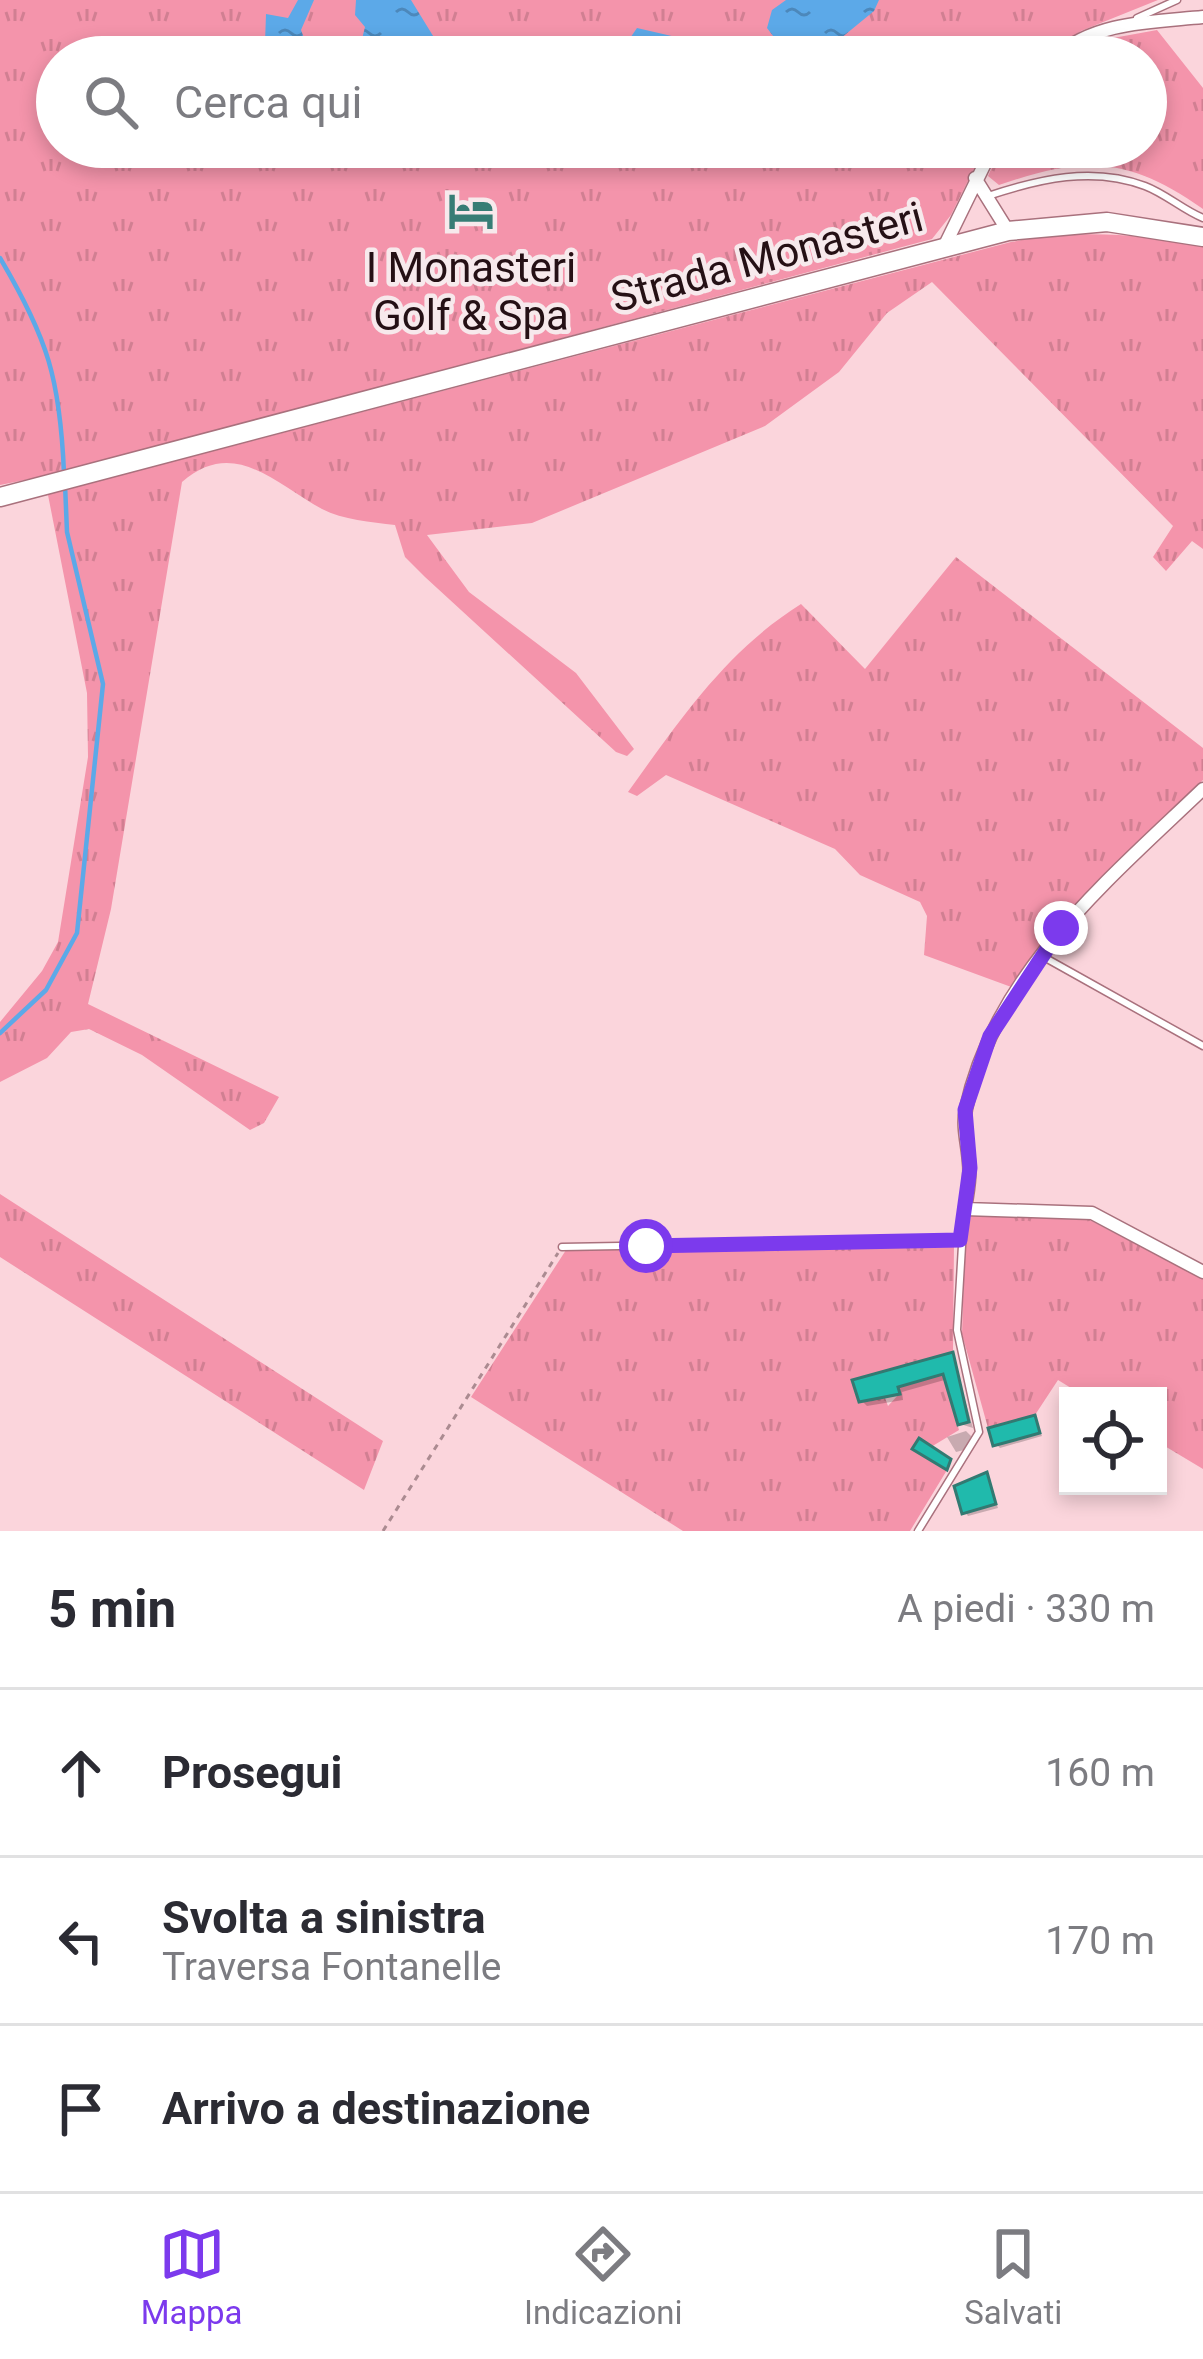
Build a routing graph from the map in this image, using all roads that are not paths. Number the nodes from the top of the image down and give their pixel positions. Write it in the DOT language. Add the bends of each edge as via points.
graph roads {
  1 [pos="1177,0"];
  2 [pos="1203,17"];
  3 [pos="1123,25"];
  4 [pos="1088,36"];
  5 [pos="981,168"];
  6 [pos="975,178"];
  7 [pos="984,197"];
  8 [pos="1203,218"];
  9 [pos="1008,231"];
  10 [pos="1203,238"];
  11 [pos="944,247"];
  12 [pos="0,497"];
  13 [pos="1203,790"];
  14 [pos="1042,956"];
  15 [pos="1203,1046"];
  16 [pos="964,1208"];
  17 [pos="960,1240"];
  18 [pos="562,1246"];
  19 [pos="1203,1272"];
  20 [pos="918,1531"];
  1 -- 3 [label="lane"];
  2 -- 3 [label="street"];
  3 -- 4 [label="street"];
  5 -- 6 [label="street"];
  6 -- 7 [label="street"];
  6 -- 11 [label="street"];
  7 -- 8 [label="lane" via="1054,177 1094,176 1146,186"];
  7 -- 9 [label="street"];
  9 -- 10 [label="main road, Strada Monasteri" via="1107,222"];
  9 -- 11 [label="main road, Strada Monasteri"];
  11 -- 12 [label="main road, Strada Monasteri"];
  13 -- 14 [label="street" via="1091,896"];
  14 -- 15 [label="lane"];
  14 -- 16 [label="street" via="990,1036 965,1110"];
  16 -- 17 [label="lane"];
  16 -- 19 [label="street" via="1092,1213"];
  17 -- 18 [label="lane"];
  17 -- 20 [label="lane" via="957,1330 979,1432"];
}
